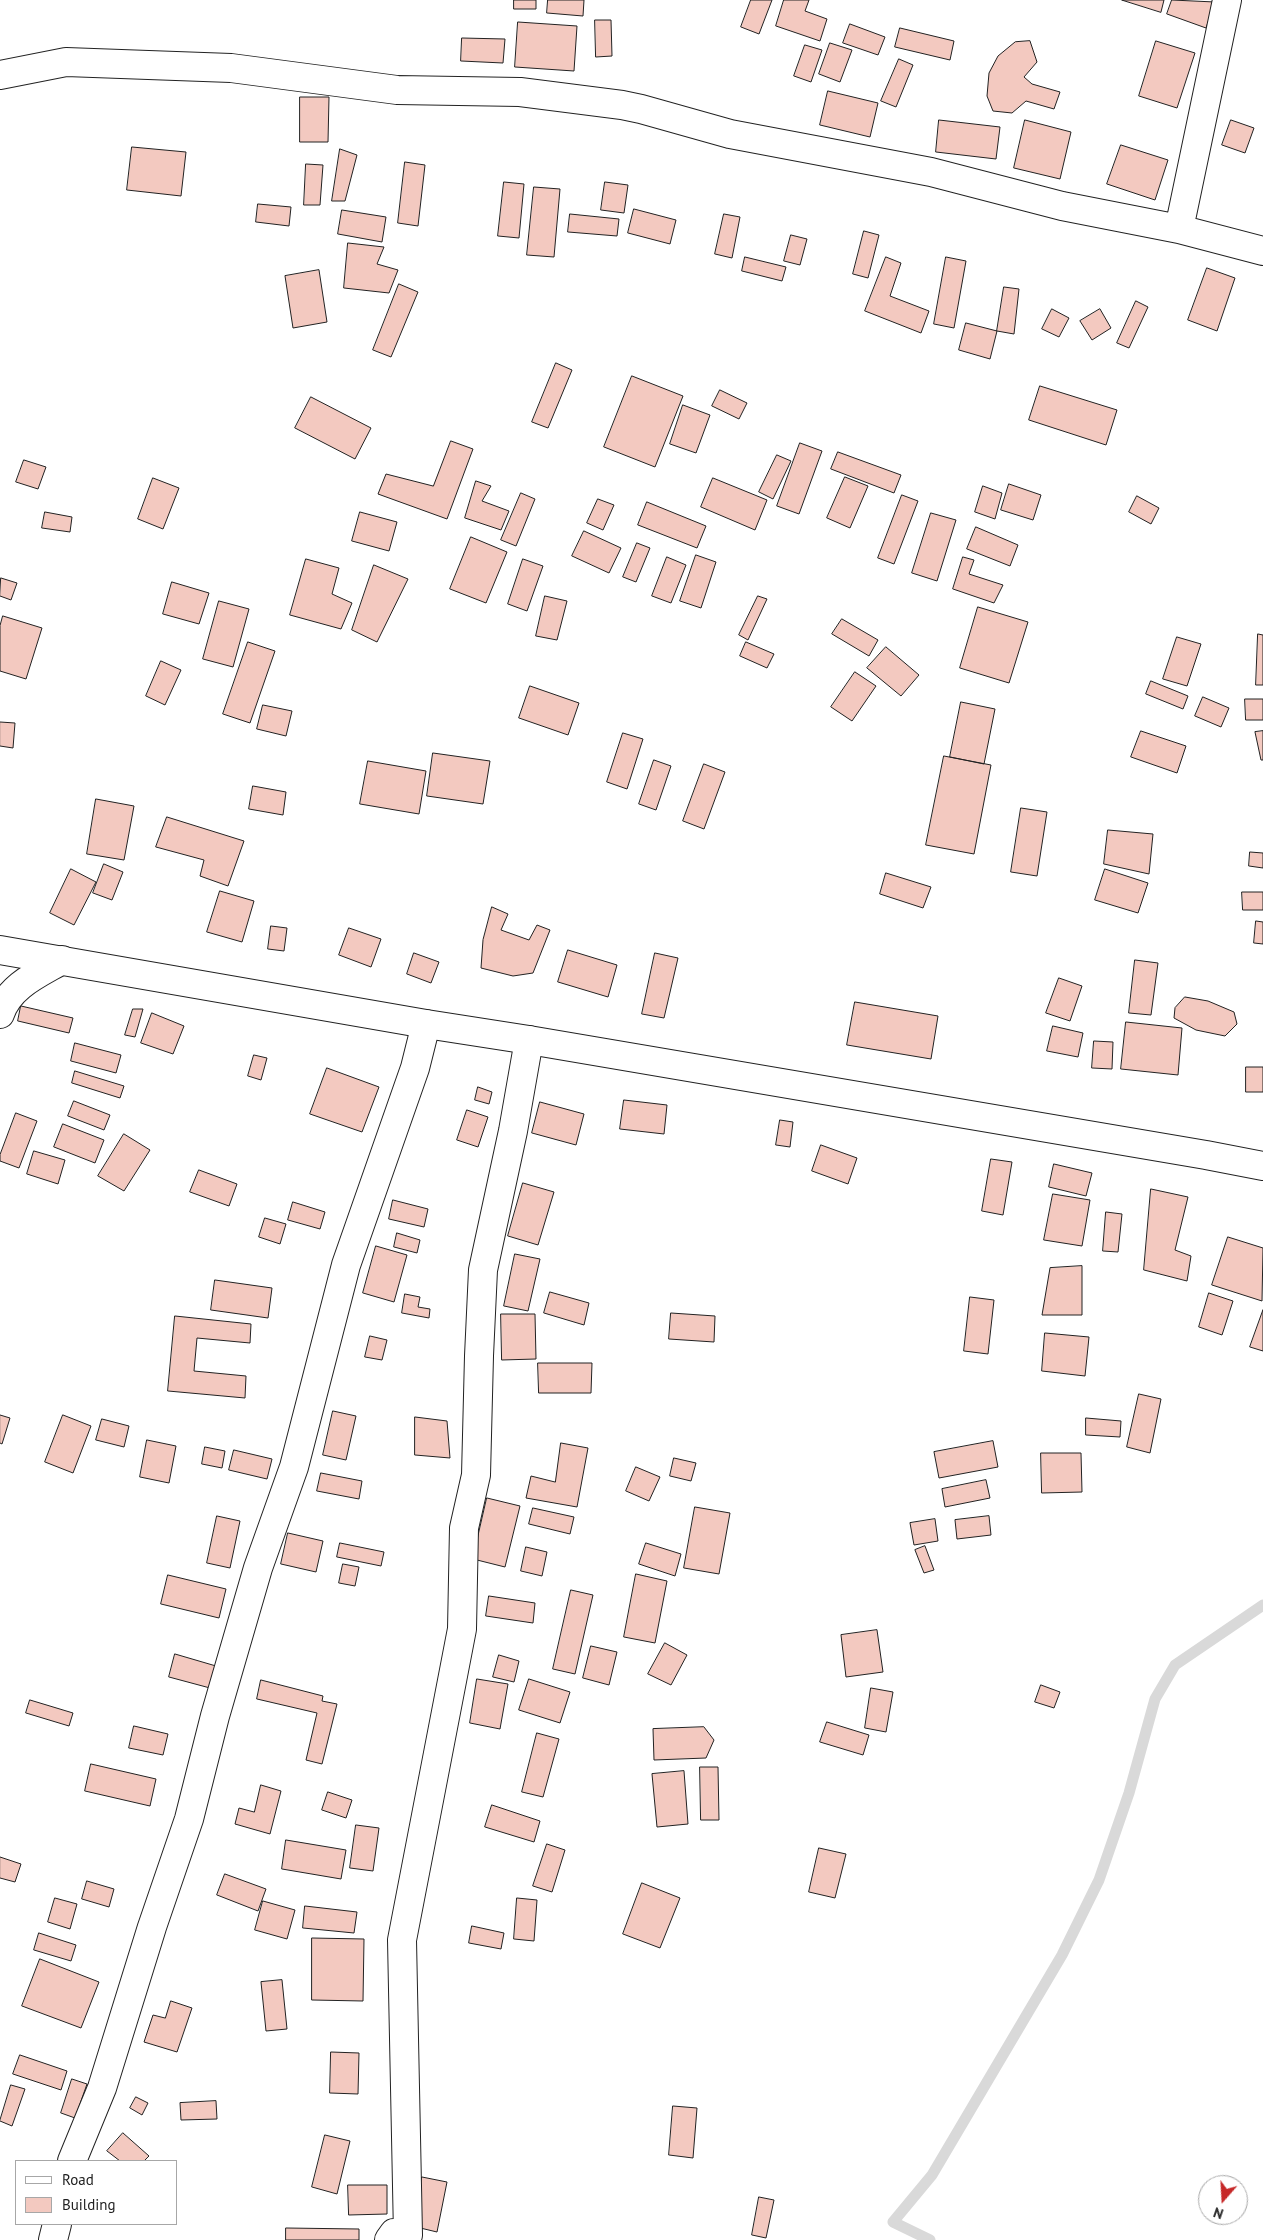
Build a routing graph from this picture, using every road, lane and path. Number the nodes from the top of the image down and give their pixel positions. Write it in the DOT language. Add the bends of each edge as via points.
graph roads {
  1 [pos="1227,0"];
  2 [pos="0,74"];
  3 [pos="1179,229"];
  4 [pos="1263,251"];
  5 [pos="0,950"];
  6 [pos="62,960"];
  7 [pos="0,1014"];
  8 [pos="426,1024"];
  9 [pos="529,1040"];
  10 [pos="1263,1166"];
  11 [pos="72,2160"];
  12 [pos="56,2225"];
  13 [pos="53,2240"];
  14 [pos="389,2240"];
  1 -- 3 [label="street"];
  2 -- 3 [label="street" via="66,62 231,68 396,90 520,92 612,104 730,134 931,172 1062,206"];
  3 -- 4 [label="street"];
  5 -- 6 [label="street"];
  6 -- 7 [label="street" via="26,981 6,998"];
  6 -- 8 [label="street"];
  8 -- 9 [label="street"];
  8 -- 11 [label="street" via="415,1068 346,1265 294,1467 258,1568 189,1819 102,2088"];
  9 -- 10 [label="street"];
  9 -- 14 [label="street" via="484,1270 476,1475 464,1528 462,1629 402,1940 408,2235 394,2233"];
  12 -- 13 [label="street"];
}
